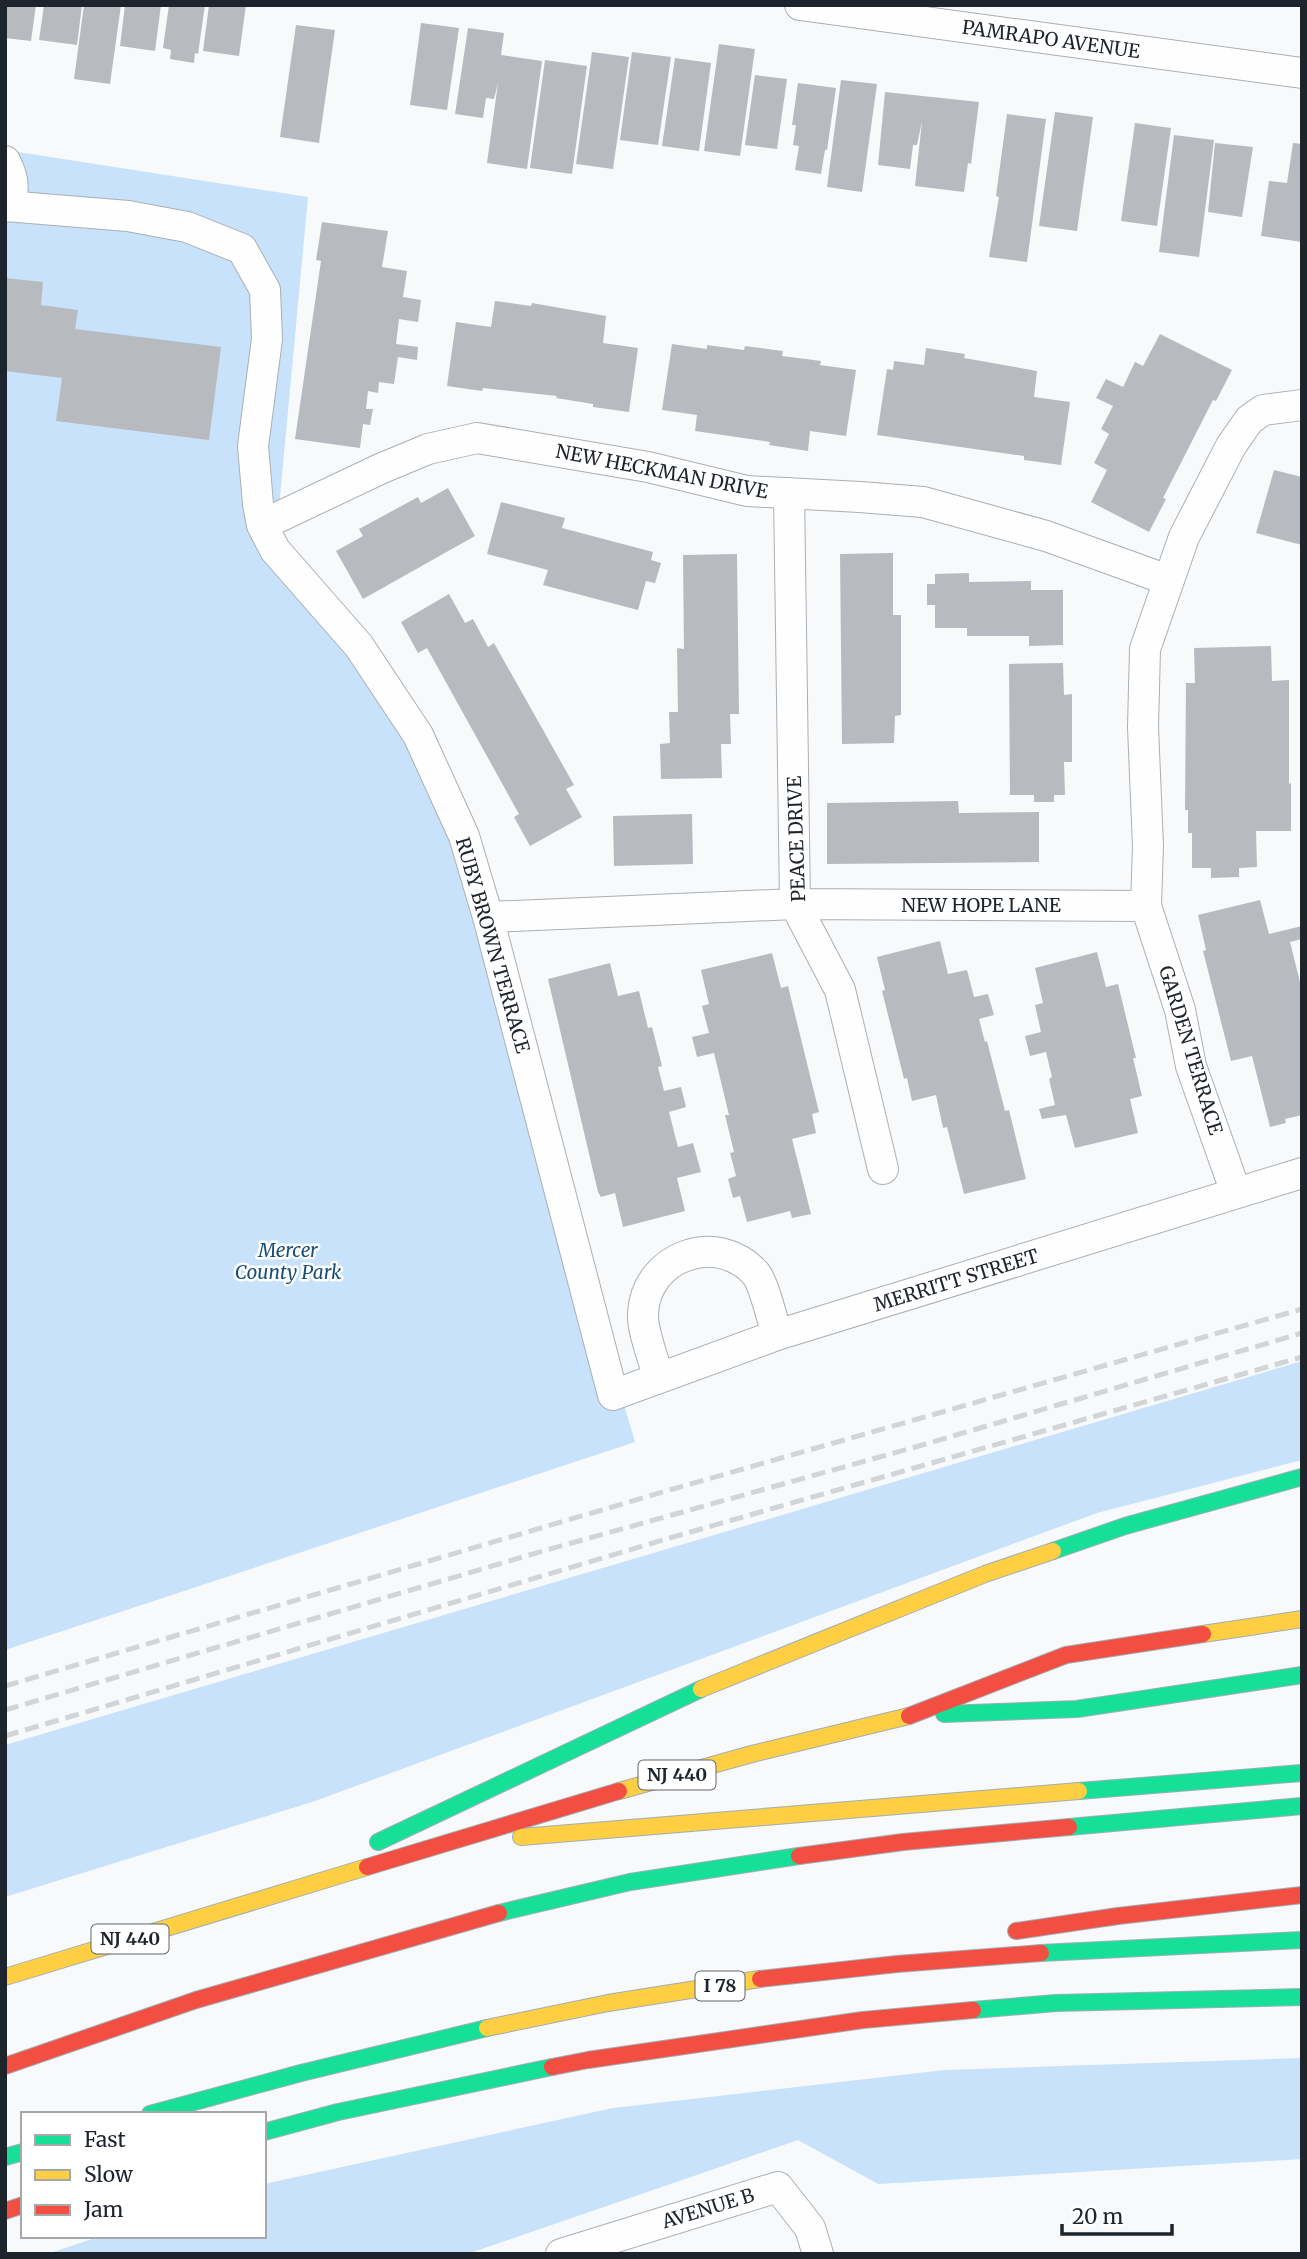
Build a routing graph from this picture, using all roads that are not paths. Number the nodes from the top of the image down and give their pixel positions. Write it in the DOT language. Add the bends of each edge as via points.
graph roads {
  1 [pos="800,5"];
  2 [pos="1302,73"];
  3 [pos="5,161"];
  4 [pos="6,207"];
  5 [pos="1302,405"];
  6 [pos="789,493"];
  7 [pos="262,525"];
  8 [pos="1168,580"];
  9 [pos="795,904"];
  10 [pos="1146,906"];
  11 [pos="488,917"];
  12 [pos="883,1169"];
  13 [pos="1302,1173"];
  14 [pos="1236,1193"];
  15 [pos="778,1335"];
  16 [pos="658,1377"];
  17 [pos="613,1395"];
  18 [pos="1302,1477"];
  19 [pos="1302,1619"];
  20 [pos="1302,1675"];
  21 [pos="914,1715"];
  22 [pos="1302,1773"];
  23 [pos="1302,1805"];
  24 [pos="442,1843"];
  25 [pos="1302,1895"];
  26 [pos="254,1901"];
  27 [pos="1004,1933"];
  28 [pos="1302,1940"];
  29 [pos="938,1945"];
  30 [pos="5,1977"];
  31 [pos="762,1979"];
  32 [pos="1302,1997"];
  33 [pos="5,2066"];
  34 [pos="157,2112"];
  35 [pos="266,2131"];
  36 [pos="562,2254"];
  37 [pos="818,2254"];
  1 -- 2 [label="street, PAMRAPO AVENUE"];
  3 -- 4 [label="street" via="13,189"];
  4 -- 7 [label="street, RUBY BROWN TERRACE" via="128,216 187,227 242,249 265,290 268,339 253,446"];
  5 -- 8 [label="street" via="1263,410 1249,420 1184,537"];
  6 -- 7 [label="street, NEW HECKMAN DRIVE" via="747,491 648,467 477,438 428,449"];
  6 -- 8 [label="street, NEW HECKMAN DRIVE" via="923,502 1046,536"];
  6 -- 9 [label="street, PEACE DRIVE"];
  7 -- 11 [label="street, RUBY BROWN TERRACE" via="275,550 359,646 418,735 464,836"];
  8 -- 10 [label="street" via="1145,649"];
  9 -- 10 [label="street, NEW HOPE LANE"];
  9 -- 11 [label="street, NEW HOPE LANE"];
  9 -- 12 [label="street, PEACE DRIVE" via="840,990"];
  10 -- 14 [label="street, GARDEN TERRACE" via="1180,1010 1191,1066"];
  11 -- 17 [label="street, RUBY BROWN TERRACE"];
  13 -- 14 [label="street, MERRITT STREET"];
  14 -- 15 [label="street, MERRITT STREET"];
  15 -- 16 [label="street, MERRITT STREET"];
  15 -- 16 [label="street" via="758,1276 738,1259 713,1250 686,1254 663,1267 648,1289 643,1316"];
  16 -- 17 [label="street, MERRITT STREET"];
  18 -- 26 [label="highway" via="1125,1525 985,1574 720,1680"];
  19 -- 21 [label="highway, NJ 440" via="1066,1655"];
  20 -- 21 [label="highway, NJ 440" via="1077,1709"];
  21 -- 24 [label="highway, NJ 440" via="752,1754"];
  22 -- 24 [label="highway"];
  23 -- 33 [label="highway" via="903,1842 630,1882 519,1907 196,2000"];
  24 -- 26 [label="highway, NJ 440"];
  25 -- 27 [label="highway"];
  26 -- 30 [label="highway, NJ 440"];
  28 -- 31 [label="highway, I 78" via="1130,1945"];
  29 -- 31 [label="highway"];
  31 -- 34 [label="highway, I 78" via="584,2008 441,2039"];
  32 -- 35 [label="highway" via="1056,2003 863,2020 589,2060"];
  36 -- 37 [label="street, AVENUE B" via="778,2187 810,2228"];
}
